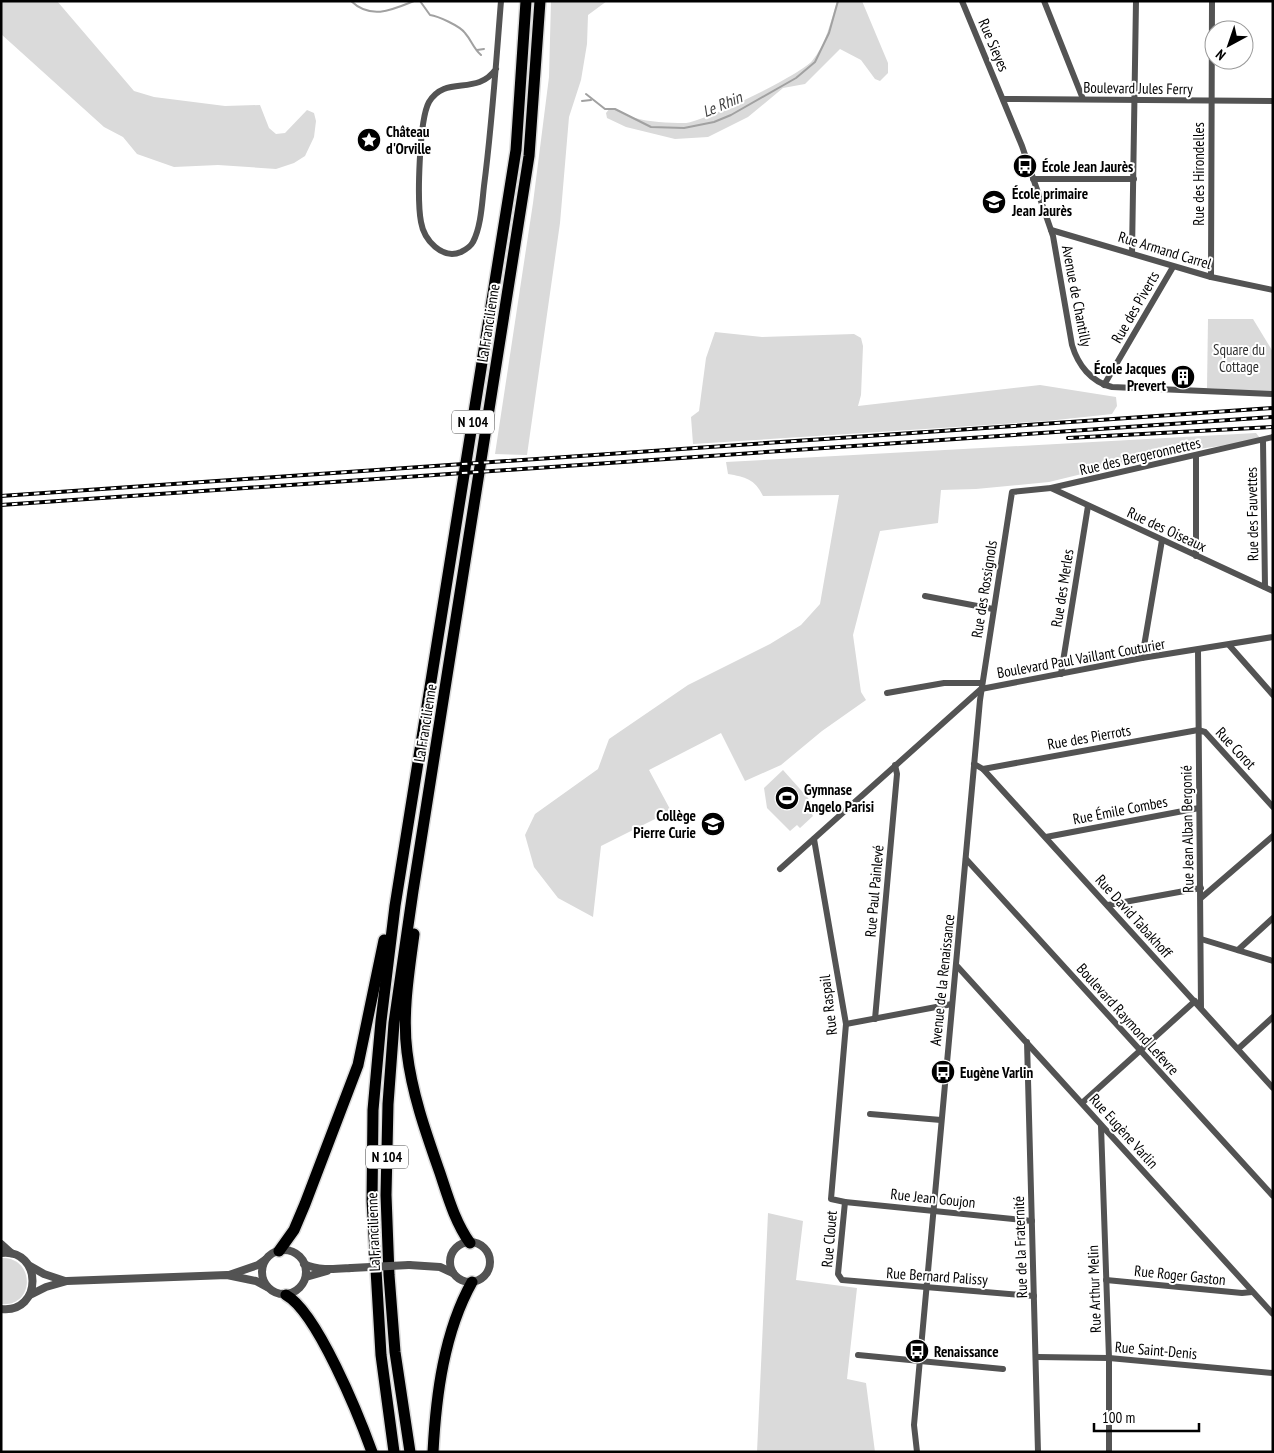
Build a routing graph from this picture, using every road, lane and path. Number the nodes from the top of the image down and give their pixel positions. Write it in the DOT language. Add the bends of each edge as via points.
graph roads {
  1 [pos="501,1"];
  2 [pos="526,1"];
  3 [pos="540,1"];
  4 [pos="962,1"];
  5 [pos="1044,1"];
  6 [pos="1136,1"];
  7 [pos="1212,1"];
  8 [pos="496,68"];
  9 [pos="1003,99"];
  10 [pos="1083,99"];
  11 [pos="1135,100"];
  12 [pos="1210,101"];
  13 [pos="1273,101"];
  14 [pos="1032,179"];
  15 [pos="1134,180"];
  16 [pos="1051,230"];
  17 [pos="1132,253"];
  18 [pos="1173,266"];
  19 [pos="1211,277"];
  20 [pos="1273,290"];
  21 [pos="1104,385"];
  22 [pos="1273,394"];
  23 [pos="1273,437"];
  24 [pos="1263,441"];
  25 [pos="1196,456"];
  26 [pos="1052,488"];
  27 [pos="1012,492"];
  28 [pos="1088,506"];
  29 [pos="1162,540"];
  30 [pos="1196,556"];
  31 [pos="1265,587"];
  32 [pos="1273,591"];
  33 [pos="925,596"];
  34 [pos="994,609"];
  35 [pos="1273,637"];
  36 [pos="1229,645"];
  37 [pos="1198,650"];
  38 [pos="1142,658"];
  39 [pos="1061,674"];
  40 [pos="981,686"];
  41 [pos="887,693"];
  42 [pos="1273,695"];
  43 [pos="1198,730"];
  44 [pos="974,764"];
  45 [pos="895,765"];
  46 [pos="983,769"];
  47 [pos="1273,807"];
  48 [pos="1199,808"];
  49 [pos="1273,836"];
  50 [pos="1046,837"];
  51 [pos="814,839"];
  52 [pos="966,859"];
  53 [pos="418,863"];
  54 [pos="780,869"];
  55 [pos="1201,888"];
  56 [pos="1201,898"];
  57 [pos="1108,905"];
  58 [pos="395,906"];
  59 [pos="1273,918"];
  60 [pos="1201,939"];
  61 [pos="1238,950"];
  62 [pos="1273,961"];
  63 [pos="957,966"];
  64 [pos="1195,1001"];
  65 [pos="952,1004"];
  66 [pos="1201,1008"];
  67 [pos="1273,1017"];
  68 [pos="875,1019"];
  69 [pos="846,1024"];
  70 [pos="1027,1042"];
  71 [pos="1238,1049"];
  72 [pos="1141,1052"];
  73 [pos="1273,1088"];
  74 [pos="1082,1103"];
  75 [pos="870,1114"];
  76 [pos="941,1120"];
  77 [pos="1101,1125"];
  78 [pos="1273,1196"];
  79 [pos="831,1199"];
  80 [pos="845,1202"];
  81 [pos="934,1210"];
  82 [pos="1032,1220"];
  83 [pos="470,1243"];
  84 [pos="1,1244"];
  85 [pos="279,1251"];
  86 [pos="1,1253"];
  87 [pos="12,1253"];
  88 [pos="267,1258"];
  89 [pos="450,1258"];
  90 [pos="304,1264"];
  91 [pos="410,1265"];
  92 [pos="29,1266"];
  93 [pos="351,1268"];
  94 [pos="453,1272"];
  95 [pos="227,1275"];
  96 [pos="306,1277"];
  97 [pos="838,1278"];
  98 [pos="1106,1280"];
  99 [pos="67,1281"];
  100 [pos="472,1282"];
  101 [pos="267,1287"];
  102 [pos="927,1287"];
  103 [pos="1252,1292"];
  104 [pos="30,1295"];
  105 [pos="286,1295"];
  106 [pos="1034,1296"];
  107 [pos="1,1309"];
  108 [pos="1273,1314"];
  109 [pos="858,1355"];
  110 [pos="1037,1357"];
  111 [pos="1109,1358"];
  112 [pos="921,1361"];
  113 [pos="1003,1369"];
  114 [pos="1273,1372"];
  115 [pos="372,1452"];
  116 [pos="394,1452"];
  117 [pos="410,1452"];
  118 [pos="433,1452"];
  119 [pos="917,1452"];
  120 [pos="1030,1452"];
  121 [pos="1038,1452"];
  122 [pos="1109,1452"];
  1 -- 8 [label="street"];
  2 -- 58 [label="highway, La Francilienne / N 104" via="516,150"];
  3 -- 53 [label="highway, La Francilienne / N 104" via="529,156"];
  4 -- 9 [label="street, Rue Sieyes"];
  5 -- 10 [label="street"];
  6 -- 11 [label="street"];
  7 -- 12 [label="street, Rue des Hirondelles"];
  8 -- 8 [label="street" via="488,79 478,84 448,87 436,93 422,119 421,223 432,245 441,251 461,252 473,241 487,162"];
  9 -- 10 [label="street, Boulevard Jules Ferry"];
  9 -- 14 [label="street, Avenue de Chantilly"];
  10 -- 11 [label="street, Boulevard Jules Ferry"];
  11 -- 12 [label="street, Boulevard Jules Ferry"];
  11 -- 15 [label="street"];
  12 -- 13 [label="street, Boulevard Jules Ferry"];
  12 -- 19 [label="street, Rue des Hirondelles"];
  14 -- 15 [label="street"];
  14 -- 16 [label="street, Avenue de Chantilly"];
  15 -- 17 [label="street"];
  16 -- 17 [label="street, Rue Armand Carrel"];
  16 -- 21 [label="street, Avenue de Chantilly" via="1076,357 1088,374"];
  17 -- 18 [label="street, Rue Armand Carrel"];
  18 -- 19 [label="street, Rue Armand Carrel"];
  18 -- 21 [label="street, Rue des Piverts"];
  19 -- 20 [label="street, Rue Armand Carrel"];
  21 -- 22 [label="street"];
  23 -- 24 [label="street, Rue des Bergeronnettes"];
  24 -- 25 [label="street, Rue des Bergeronnettes"];
  24 -- 31 [label="street, Rue des Fauvettes"];
  25 -- 26 [label="street, Rue des Bergeronnettes"];
  25 -- 30 [label="street"];
  26 -- 27 [label="street, Rue des Bergeronnettes"];
  26 -- 28 [label="street, Rue des Oiseaux"];
  27 -- 34 [label="street, Rue des Rossignols"];
  28 -- 29 [label="street, Rue des Oiseaux"];
  28 -- 39 [label="street, Rue des Merles"];
  29 -- 30 [label="street, Rue des Oiseaux"];
  29 -- 38 [label="street"];
  30 -- 31 [label="street, Rue des Oiseaux"];
  31 -- 32 [label="street, Rue des Oiseaux"];
  33 -- 34 [label="street"];
  34 -- 40 [label="street, Rue des Rossignols"];
  35 -- 36 [label="street, Boulevard Paul Vaillant Couturier"];
  36 -- 37 [label="street, Boulevard Paul Vaillant Couturier"];
  36 -- 42 [label="street"];
  37 -- 38 [label="street, Boulevard Paul Vaillant Couturier"];
  37 -- 43 [label="street, Rue Jean Alban Bergonié"];
  38 -- 39 [label="street, Boulevard Paul Vaillant Couturier"];
  39 -- 40 [label="street, Boulevard Paul Vaillant Couturier"];
  40 -- 41 [label="street" via="944,683"];
  40 -- 44 [label="street, Avenue de la Renaissance"];
  40 -- 45 [label="street, Boulevard Paul Vaillant Couturier"];
  43 -- 46 [label="street, Rue des Pierrots"];
  43 -- 47 [label="street, Rue Corot" via="1205,732"];
  43 -- 48 [label="street, Rue Jean Alban Bergonié"];
  44 -- 46 [label="street, Rue David Tabakhoff"];
  44 -- 52 [label="street, Avenue de la Renaissance"];
  45 -- 51 [label="street, Boulevard Paul Vaillant Couturier"];
  45 -- 68 [label="street, Rue Paul Painlevé" via="897,774"];
  46 -- 50 [label="street, Rue David Tabakhoff"];
  48 -- 50 [label="street, Rue Émile Combes"];
  48 -- 55 [label="street, Rue Jean Alban Bergonié"];
  49 -- 56 [label="street"];
  50 -- 57 [label="street, Rue David Tabakhoff"];
  51 -- 54 [label="street, Boulevard Paul Vaillant Couturier"];
  51 -- 69 [label="street, Rue Raspail"];
  52 -- 63 [label="street, Avenue de la Renaissance"];
  52 -- 72 [label="street, Boulevard Raymond Lefevre"];
  53 -- 83 [label="highway" via="420,882 410,967 406,1049 413,1093 427,1136 461,1231"];
  53 -- 117 [label="highway, La Francilienne / N 104" via="394,1023 386,1195 395,1352"];
  55 -- 56 [label="street, Rue Jean Alban Bergonié"];
  55 -- 57 [label="street"];
  56 -- 60 [label="street, Rue Jean Alban Bergonié"];
  57 -- 64 [label="street, Rue David Tabakhoff"];
  58 -- 85 [label="highway" via="390,910 358,1065 294,1230"];
  58 -- 116 [label="highway, La Francilienne / N 104" via="373,1110 372,1192 381,1355"];
  59 -- 61 [label="street"];
  60 -- 61 [label="street"];
  60 -- 66 [label="street, Rue Jean Alban Bergonié"];
  61 -- 62 [label="street"];
  63 -- 65 [label="street, Avenue de la Renaissance"];
  63 -- 70 [label="street, Rue Eugène Varlin"];
  64 -- 66 [label="street, Rue David Tabakhoff"];
  64 -- 72 [label="street"];
  65 -- 68 [label="street"];
  65 -- 76 [label="street, Avenue de la Renaissance"];
  66 -- 71 [label="street, Rue David Tabakhoff"];
  67 -- 71 [label="street"];
  68 -- 69 [label="street"];
  69 -- 79 [label="street, Rue Raspail"];
  70 -- 74 [label="street, Rue Eugène Varlin"];
  70 -- 82 [label="street, Rue de la Fraternité"];
  71 -- 73 [label="street, Rue David Tabakhoff"];
  72 -- 74 [label="street"];
  72 -- 78 [label="street, Boulevard Raymond Lefevre"];
  74 -- 77 [label="street, Rue Eugène Varlin"];
  75 -- 76 [label="street"];
  76 -- 81 [label="street, Avenue de la Renaissance"];
  77 -- 98 [label="street, Rue Arthur Melin"];
  77 -- 103 [label="street, Rue Eugène Varlin"];
  79 -- 80 [label="street, Rue Jean Goujon"];
  80 -- 81 [label="street, Rue Jean Goujon"];
  80 -- 97 [label="street, Rue Clouet"];
  81 -- 82 [label="street, Rue Jean Goujon"];
  81 -- 102 [label="street, Avenue de la Renaissance"];
  82 -- 106 [label="street, Rue de la Fraternité"];
  83 -- 89 [label="street" via="458,1246"];
  83 -- 100 [label="street" via="486,1251 489,1264 484,1276"];
  84 -- 87 [label="street"];
  85 -- 88 [label="street"];
  85 -- 90 [label="street" via="294,1253"];
  86 -- 87 [label="street"];
  87 -- 92 [label="street"];
  88 -- 95 [label="street" via="258,1266"];
  88 -- 101 [label="street" via="262,1273"];
  89 -- 91 [label="street" via="436,1263"];
  89 -- 94 [label="street"];
  90 -- 93 [label="street" via="330,1269"];
  90 -- 96 [label="street"];
  91 -- 93 [label="street, bridge"];
  91 -- 94 [label="street" via="440,1267"];
  92 -- 99 [label="street"];
  92 -- 104 [label="street" via="34,1281"];
  93 -- 96 [label="street"];
  94 -- 100 [label="street" via="459,1279"];
  95 -- 99 [label="street"];
  95 -- 101 [label="street" via="256,1281"];
  96 -- 105 [label="street" via="298,1289"];
  97 -- 102 [label="street, Rue Bernard Palissy"];
  98 -- 103 [label="street, Rue Roger Gaston"];
  98 -- 111 [label="street, Rue Arthur Melin"];
  99 -- 104 [label="street"];
  100 -- 118 [label="highway" via="460,1308 444,1366"];
  101 -- 105 [label="street"];
  102 -- 106 [label="street, Rue Bernard Palissy"];
  102 -- 112 [label="street, Avenue de la Renaissance"];
  103 -- 108 [label="street, Rue Eugène Varlin"];
  104 -- 107 [label="street" via="18,1307"];
  105 -- 115 [label="highway" via="297,1303 322,1342 359,1416"];
  106 -- 110 [label="street, Rue de la Fraternité"];
  109 -- 112 [label="street"];
  110 -- 111 [label="street, Rue Saint-Denis"];
  110 -- 121 [label="street, Rue de la Fraternité"];
  111 -- 114 [label="street, Rue Saint-Denis"];
  111 -- 122 [label="street, Rue Arthur Melin"];
  112 -- 113 [label="street"];
  112 -- 119 [label="street, Avenue de la Renaissance" via="914,1425"];
  120 -- 121 [label="street"];
}
